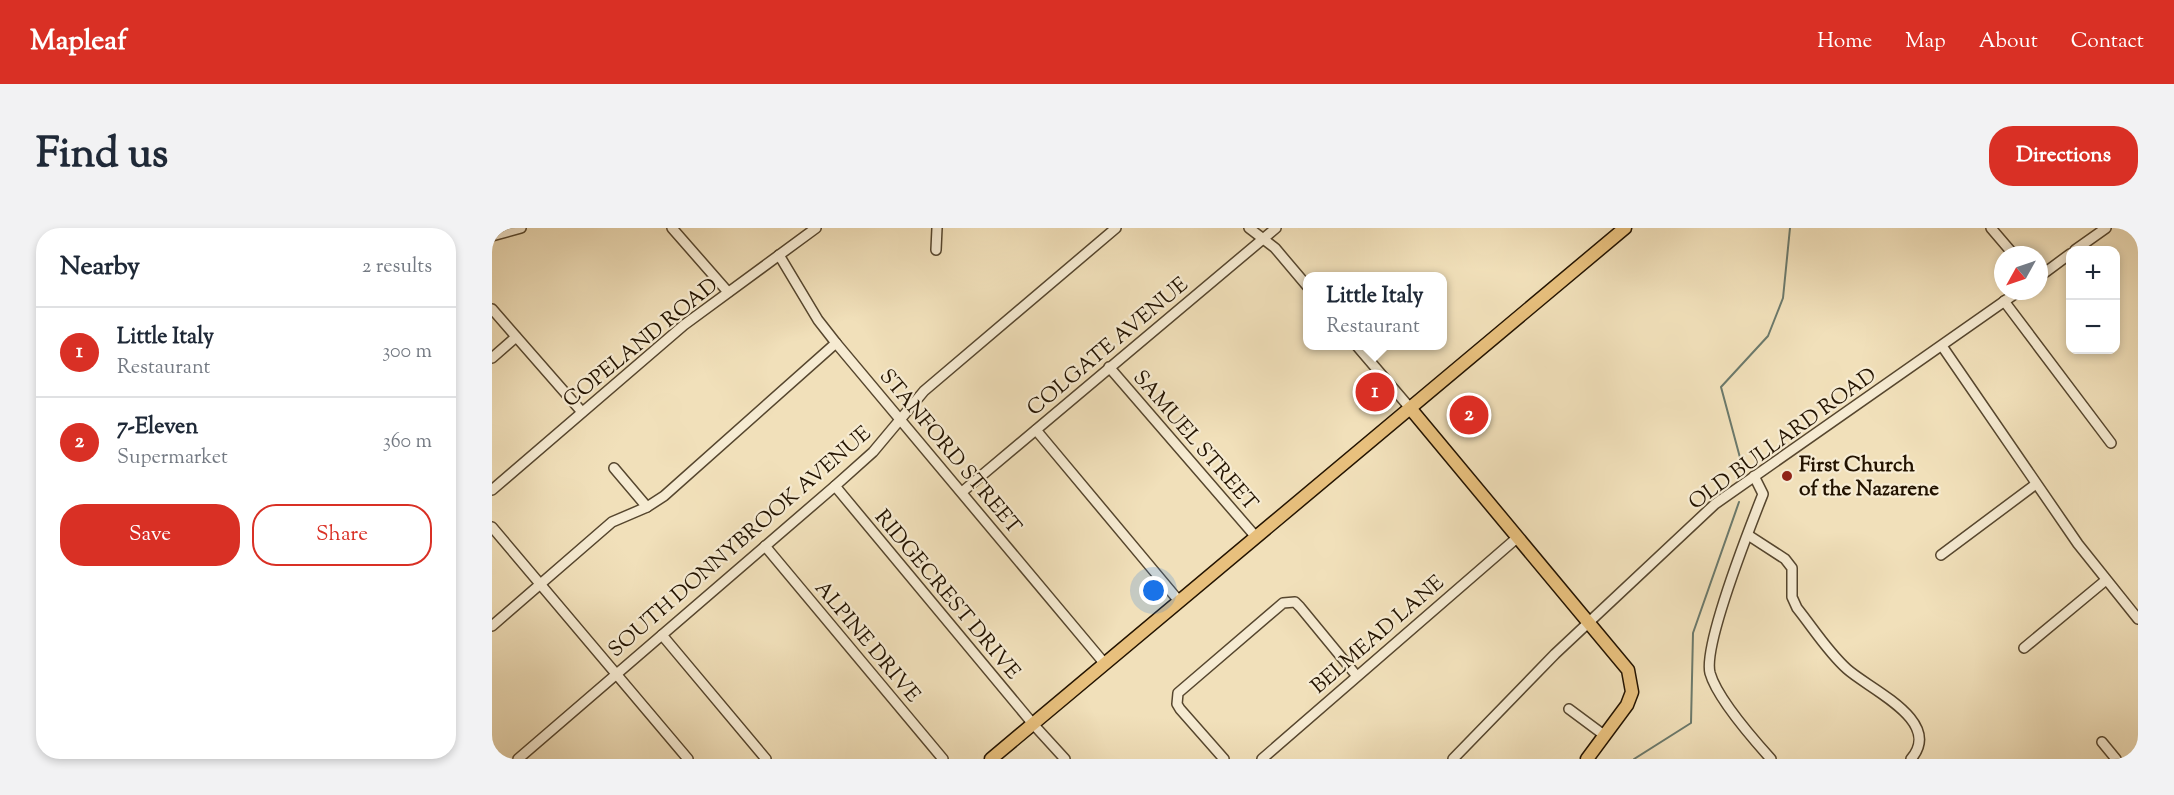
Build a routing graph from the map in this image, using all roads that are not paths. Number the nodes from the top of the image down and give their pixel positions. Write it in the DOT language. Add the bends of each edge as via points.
graph roads {
  1 [pos="521,228"];
  2 [pos="672,228"];
  3 [pos="816,228"];
  4 [pos="937,228"];
  5 [pos="1116,228"];
  6 [pos="1249,228"];
  7 [pos="1276,228"];
  8 [pos="1625,228"];
  9 [pos="1991,228"];
  10 [pos="2106,228"];
  11 [pos="492,236"];
  12 [pos="1264,238"];
  13 [pos="2006,246"];
  14 [pos="2081,246"];
  15 [pos="936,250"];
  16 [pos="780,255"];
  17 [pos="2066,257"];
  18 [pos="2048,270"];
  19 [pos="1303,281"];
  20 [pos="728,292"];
  21 [pos="2007,300"];
  22 [pos="2004,302"];
  23 [pos="492,309"];
  24 [pos="516,337"];
  25 [pos="836,343"];
  26 [pos="1942,346"];
  27 [pos="1362,350"];
  28 [pos="492,358"];
  29 [pos="1110,367"];
  30 [pos="1410,408"];
  31 [pos="582,412"];
  32 [pos="900,418"];
  33 [pos="1036,430"];
  34 [pos="2110,443"];
  35 [pos="614,468"];
  36 [pos="1754,476"];
  37 [pos="2036,484"];
  38 [pos="835,486"];
  39 [pos="492,489"];
  40 [pos="962,492"];
  41 [pos="647,507"];
  42 [pos="492,527"];
  43 [pos="1748,535"];
  44 [pos="1256,537"];
  45 [pos="1518,537"];
  46 [pos="765,546"];
  47 [pos="1941,555"];
  48 [pos="2106,580"];
  49 [pos="541,584"];
  50 [pos="1179,601"];
  51 [pos="2138,620"];
  52 [pos="1589,621"];
  53 [pos="492,626"];
  54 [pos="662,635"];
  55 [pos="2024,648"];
  56 [pos="1105,664"];
  57 [pos="616,673"];
  58 [pos="1356,675"];
  59 [pos="1569,710"];
  60 [pos="1033,724"];
  61 [pos="1604,735"];
  62 [pos="2102,742"];
  63 [pos="518,759"];
  64 [pos="688,759"];
  65 [pos="766,759"];
  66 [pos="943,759"];
  67 [pos="991,759"];
  68 [pos="1065,759"];
  69 [pos="1224,759"];
  70 [pos="1262,759"];
  71 [pos="1453,759"];
  72 [pos="1587,759"];
  73 [pos="1771,759"];
  74 [pos="1911,759"];
  75 [pos="2116,759"];
  1 -- 11 [label="street"];
  2 -- 20 [label="street"];
  3 -- 16 [label="street, COPELAND ROAD"];
  4 -- 15 [label="street"];
  5 -- 32 [label="street, SOUTH DONNYBROOK AVENUE" via="938,378"];
  6 -- 12 [label="street"];
  7 -- 12 [label="street, COLGATE AVENUE"];
  8 -- 30 [label="main road"];
  9 -- 13 [label="street"];
  10 -- 14 [label="street"];
  12 -- 19 [label="street"];
  12 -- 29 [label="street, COLGATE AVENUE"];
  16 -- 20 [label="street, COPELAND ROAD"];
  16 -- 25 [label="street, STANFORD STREET"];
  17 -- 18 [label="street"];
  20 -- 31 [label="street, COPELAND ROAD"];
  21 -- 22 [label="street, OLD BULLARD ROAD"];
  22 -- 26 [label="street, OLD BULLARD ROAD"];
  22 -- 34 [label="street"];
  23 -- 24 [label="street"];
  24 -- 28 [label="street"];
  24 -- 31 [label="street"];
  25 -- 32 [label="street, STANFORD STREET"];
  25 -- 41 [label="street"];
  26 -- 36 [label="street, OLD BULLARD ROAD"];
  26 -- 37 [label="street"];
  27 -- 30 [label="street"];
  29 -- 33 [label="street, COLGATE AVENUE"];
  29 -- 44 [label="street, SAMUEL STREET"];
  30 -- 44 [label="main road"];
  30 -- 45 [label="main road"];
  31 -- 39 [label="street, COPELAND ROAD"];
  32 -- 38 [label="street, SOUTH DONNYBROOK AVENUE" via="873,452"];
  32 -- 40 [label="street, STANFORD STREET"];
  33 -- 40 [label="street, COLGATE AVENUE"];
  33 -- 50 [label="street"];
  35 -- 41 [label="street"];
  36 -- 43 [label="street" via="1763,494"];
  36 -- 52 [label="street, OLD BULLARD ROAD" via="1715,504"];
  37 -- 47 [label="street"];
  37 -- 48 [label="street"];
  38 -- 46 [label="street, SOUTH DONNYBROOK AVENUE"];
  38 -- 60 [label="street, RIDGECREST DRIVE"];
  40 -- 56 [label="street, STANFORD STREET"];
  41 -- 49 [label="street" via="612,522"];
  42 -- 49 [label="street"];
  43 -- 73 [label="street" via="1708,660 1718,688"];
  43 -- 74 [label="street" via="1792,568 1792,597 1797,608 1846,668 1884,693 1912,722 1921,737"];
  44 -- 50 [label="main road"];
  45 -- 52 [label="main road"];
  45 -- 58 [label="street, BELMEAD LANE"];
  46 -- 54 [label="street, SOUTH DONNYBROOK AVENUE"];
  46 -- 66 [label="street, ALPINE DRIVE"];
  48 -- 51 [label="street"];
  48 -- 55 [label="street"];
  49 -- 53 [label="street"];
  49 -- 57 [label="street"];
  50 -- 56 [label="main road"];
  52 -- 61 [label="main road" via="1623,662 1632,692"];
  52 -- 71 [label="street, OLD BULLARD ROAD"];
  54 -- 57 [label="street, SOUTH DONNYBROOK AVENUE"];
  54 -- 65 [label="street"];
  56 -- 60 [label="main road"];
  57 -- 63 [label="street, SOUTH DONNYBROOK AVENUE"];
  57 -- 64 [label="street"];
  58 -- 69 [label="street" via="1295,602 1283,603 1178,693 1180,710"];
  58 -- 70 [label="street, BELMEAD LANE"];
  59 -- 61 [label="street"];
  60 -- 67 [label="main road"];
  60 -- 68 [label="street, RIDGECREST DRIVE"];
  61 -- 72 [label="main road"];
  62 -- 75 [label="street"];
}
